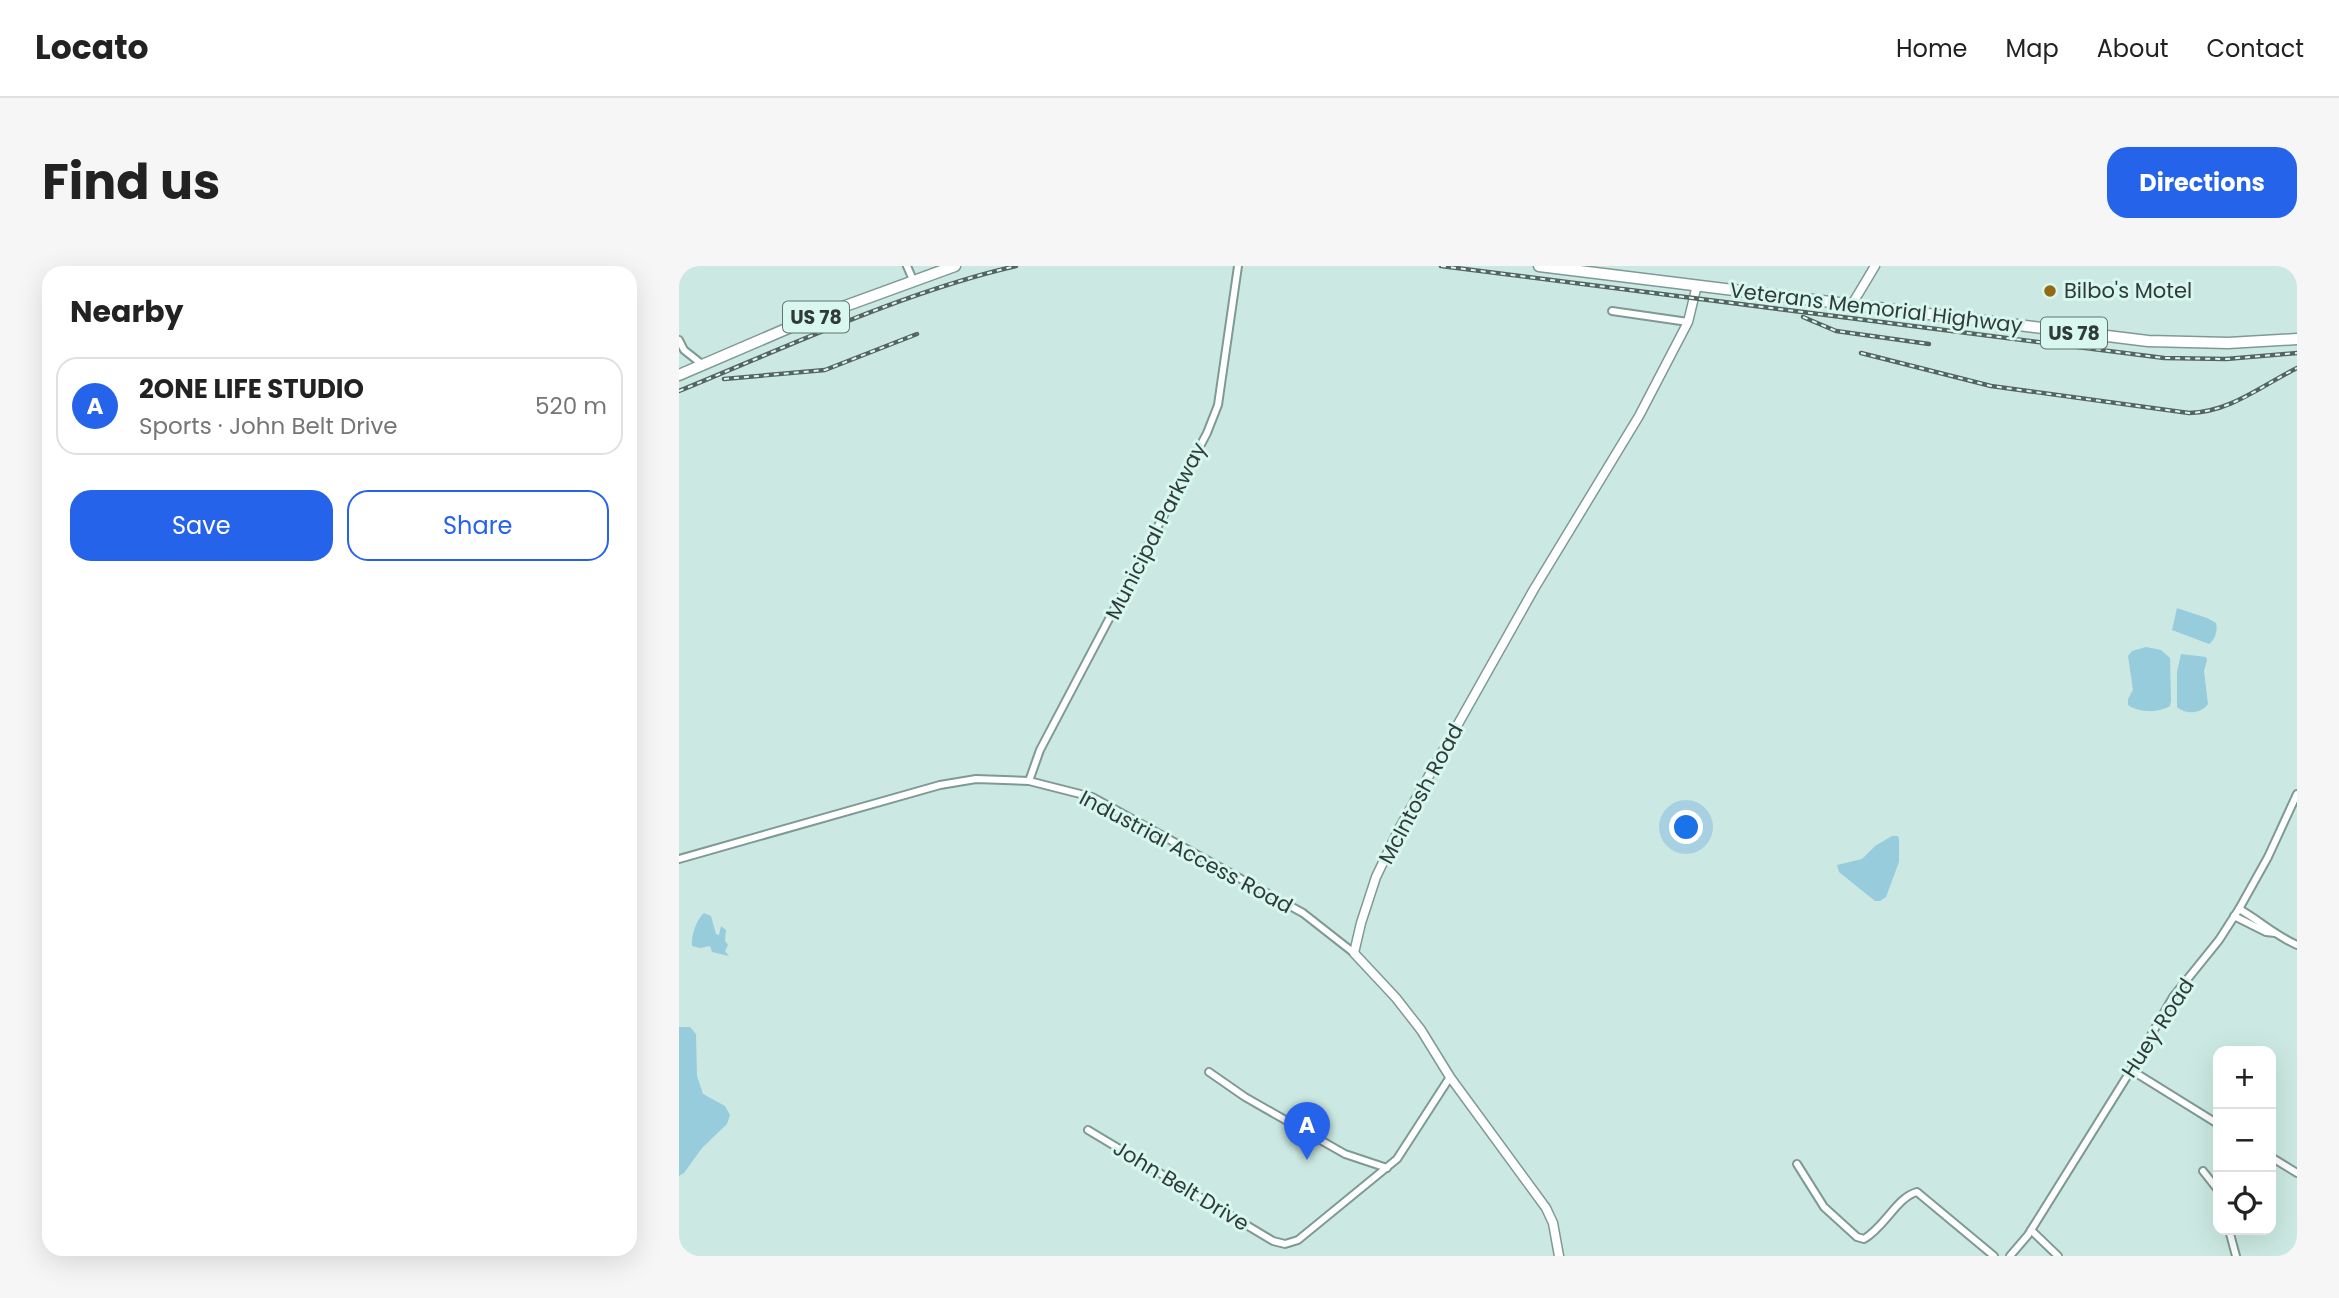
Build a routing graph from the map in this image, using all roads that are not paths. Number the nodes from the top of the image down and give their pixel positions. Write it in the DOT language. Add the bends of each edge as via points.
graph roads {
  1 [pos="907,266"];
  2 [pos="955,266"];
  3 [pos="1238,266"];
  4 [pos="1539,266"];
  5 [pos="1875,266"];
  6 [pos="1574,268"];
  7 [pos="913,280"];
  8 [pos="1697,285"];
  9 [pos="1851,306"];
  10 [pos="1612,312"];
  11 [pos="1688,322"];
  12 [pos="2297,339"];
  13 [pos="679,340"];
  14 [pos="703,365"];
  15 [pos="679,374"];
  16 [pos="1029,781"];
  17 [pos="2297,794"];
  18 [pos="679,859"];
  19 [pos="2239,909"];
  20 [pos="2234,916"];
  21 [pos="2275,933"];
  22 [pos="2297,945"];
  23 [pos="1354,953"];
  24 [pos="2131,1070"];
  25 [pos="1209,1072"];
  26 [pos="1450,1077"];
  27 [pos="2213,1121"];
  28 [pos="1088,1130"];
  29 [pos="2276,1160"];
  30 [pos="1797,1164"];
  31 [pos="1387,1168"];
  32 [pos="2203,1171"];
  33 [pos="2297,1173"];
  34 [pos="2213,1184"];
  35 [pos="2031,1230"];
  36 [pos="2230,1235"];
  37 [pos="1559,1256"];
  38 [pos="1994,1256"];
  39 [pos="2010,1256"];
  40 [pos="2058,1256"];
  41 [pos="2236,1256"];
  1 -- 7 [label="street"];
  2 -- 7 [label="main road, US 78"];
  3 -- 16 [label="street, Municipal Parkway" via="1218,405 1040,750"];
  4 -- 6 [label="main road, Veterans Memorial Highway / US 78"];
  5 -- 9 [label="street"];
  6 -- 8 [label="main road, Veterans Memorial Highway / US 78"];
  7 -- 14 [label="main road, US 78"];
  8 -- 9 [label="main road, Veterans Memorial Highway / US 78"];
  8 -- 11 [label="street, McIntosh Road"];
  9 -- 12 [label="main road, Veterans Memorial Highway / US 78" via="2156,342"];
  10 -- 11 [label="street"];
  11 -- 23 [label="street, McIntosh Road" via="1639,416 1534,589 1399,829 1376,877"];
  13 -- 14 [label="street"];
  14 -- 15 [label="main road, US 78"];
  16 -- 18 [label="street, Industrial Access Road" via="976,779 940,785"];
  16 -- 23 [label="street, Industrial Access Road" via="1091,797 1303,913"];
  17 -- 19 [label="street, Huey Road"];
  19 -- 20 [label="street, Huey Road"];
  19 -- 21 [label="street"];
  20 -- 21 [label="street"];
  20 -- 24 [label="street, Huey Road" via="2173,997"];
  21 -- 22 [label="street"];
  23 -- 26 [label="street" via="1421,1030"];
  24 -- 27 [label="street"];
  24 -- 35 [label="street, Huey Road"];
  25 -- 31 [label="street" via="1345,1154"];
  26 -- 31 [label="street, John Belt Drive" via="1409,1143"];
  26 -- 37 [label="street" via="1546,1208"];
  28 -- 31 [label="street, John Belt Drive" via="1285,1244 1298,1240"];
  29 -- 33 [label="street"];
  30 -- 38 [label="street" via="1824,1207 1857,1237 1864,1239 1877,1231 1907,1194 1917,1192"];
  32 -- 34 [label="street"];
  35 -- 39 [label="street, Huey Road"];
  35 -- 40 [label="street"];
  36 -- 41 [label="street"];
}
